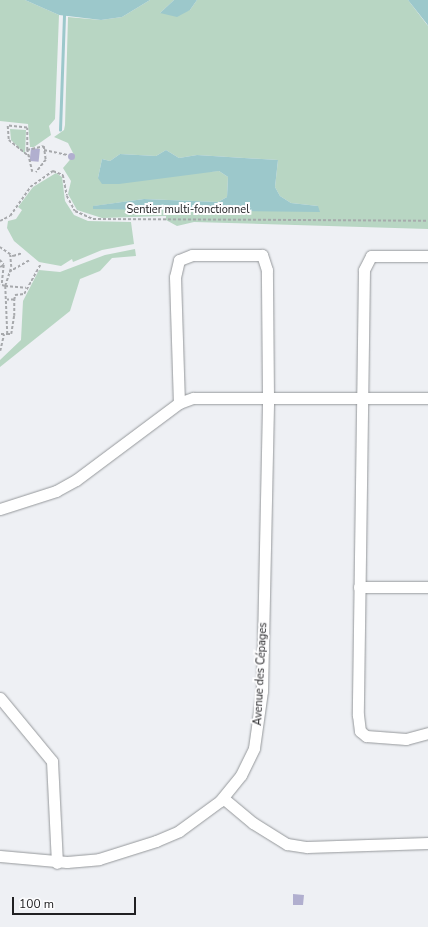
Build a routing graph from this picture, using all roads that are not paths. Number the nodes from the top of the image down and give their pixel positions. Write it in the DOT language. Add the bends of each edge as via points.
graph roads {
  1 [pos="428,256"];
  2 [pos="268,397"];
  3 [pos="361,398"];
  4 [pos="428,398"];
  5 [pos="179,403"];
  6 [pos="0,509"];
  7 [pos="359,587"];
  8 [pos="428,587"];
  9 [pos="0,698"];
  10 [pos="428,733"];
  11 [pos="222,798"];
  12 [pos="428,843"];
  13 [pos="0,856"];
  14 [pos="57,863"];
  1 -- 3 [label="street" via="377,255 366,261"];
  2 -- 3 [label="street"];
  2 -- 5 [label="street" via="206,396"];
  2 -- 5 [label="street, Avenue des Cépages" via="266,260 255,253 192,255 179,260 175,267"];
  2 -- 11 [label="street, Avenue des Cépages" via="259,729 241,775"];
  3 -- 4 [label="street"];
  3 -- 7 [label="street"];
  5 -- 6 [label="street" via="76,480 56,491"];
  7 -- 8 [label="street"];
  7 -- 10 [label="street" via="360,731 373,738 406,739"];
  9 -- 14 [label="street" via="52,761"];
  11 -- 12 [label="street" via="253,824 288,844 307,847"];
  11 -- 14 [label="street, Avenue des Cépages" via="190,824 156,841 99,859"];
  13 -- 14 [label="street, Avenue des Cépages"];
}
